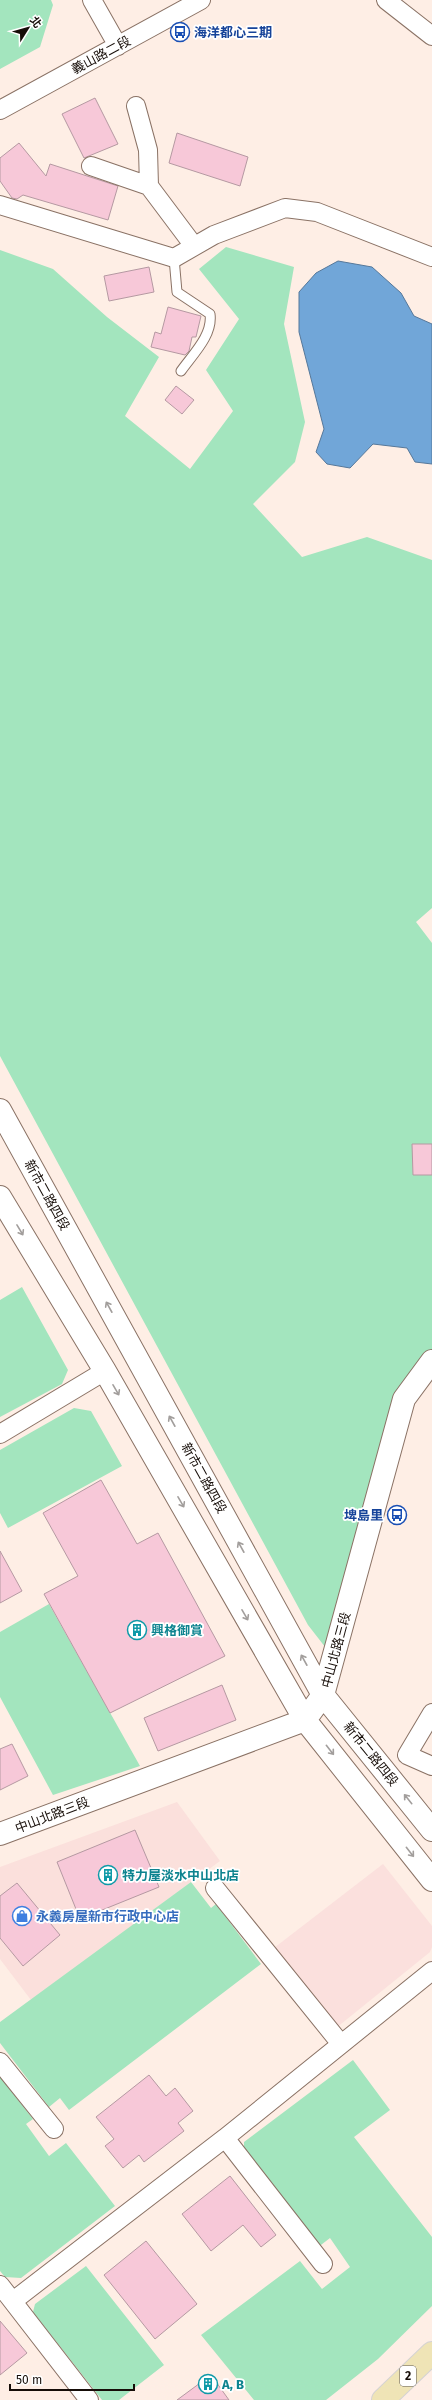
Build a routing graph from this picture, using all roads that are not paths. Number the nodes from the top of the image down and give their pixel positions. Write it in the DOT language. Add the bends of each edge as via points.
graph roads {
  1 [pos="92,0"];
  2 [pos="201,0"];
  3 [pos="386,0"];
  4 [pos="432,36"];
  5 [pos="118,46"];
  6 [pos="136,106"];
  7 [pos="0,110"];
  8 [pos="91,166"];
  9 [pos="149,186"];
  10 [pos="0,205"];
  11 [pos="194,246"];
  12 [pos="432,257"];
  13 [pos="174,258"];
  14 [pos="181,371"];
  15 [pos="0,1110"];
  16 [pos="0,1197"];
  17 [pos="432,1361"];
  18 [pos="105,1371"];
  19 [pos="0,1434"];
  20 [pos="323,1695"];
  21 [pos="432,1713"];
  22 [pos="305,1720"];
  23 [pos="407,1754"];
  24 [pos="432,1766"];
  25 [pos="387,1774"];
  26 [pos="432,1830"];
  27 [pos="0,1834"];
  28 [pos="432,1880"];
  29 [pos="215,1888"];
  30 [pos="432,1971"];
  31 [pos="341,2044"];
  32 [pos="0,2062"];
  33 [pos="54,2129"];
  34 [pos="225,2138"];
  35 [pos="324,2264"];
  36 [pos="0,2285"];
  37 [pos="13,2301"];
  38 [pos="432,2352"];
  39 [pos="89,2400"];
  40 [pos="383,2400"];
  1 -- 5 [label="street"];
  2 -- 5 [label="street, 義山路二段"];
  3 -- 4 [label="street"];
  5 -- 7 [label="street, 義山路二段"];
  6 -- 9 [label="street" via="148,150"];
  8 -- 9 [label="street"];
  9 -- 11 [label="street"];
  10 -- 13 [label="street"];
  11 -- 12 [label="street" via="214,235 285,208 317,212 379,234"];
  11 -- 13 [label="street"];
  13 -- 14 [label="lane" via="177,292 210,314 211,324 202,343"];
  20 -- 15 [label="street, 新市二路四段, one-way"];
  16 -- 18 [label="street, one-way"];
  17 -- 20 [label="street, 中山北路三段" via="404,1400"];
  18 -- 19 [label="street"];
  18 -- 22 [label="street, one-way"];
  20 -- 22 [label="street, 中山北路三段"];
  20 -- 25 [label="street, 新市二路四段"];
  21 -- 23 [label="street"];
  22 -- 27 [label="street, 中山北路三段"];
  22 -- 28 [label="street, one-way"];
  23 -- 24 [label="street"];
  23 -- 25 [label="street"];
  26 -- 25 [label="street, 新市二路四段, one-way"];
  29 -- 31 [label="street"];
  30 -- 31 [label="street"];
  31 -- 34 [label="street"];
  32 -- 33 [label="street"];
  34 -- 35 [label="street"];
  34 -- 37 [label="street"];
  36 -- 37 [label="street"];
  37 -- 39 [label="street"];
  38 -- 40 [label="main road, 2"];
}
